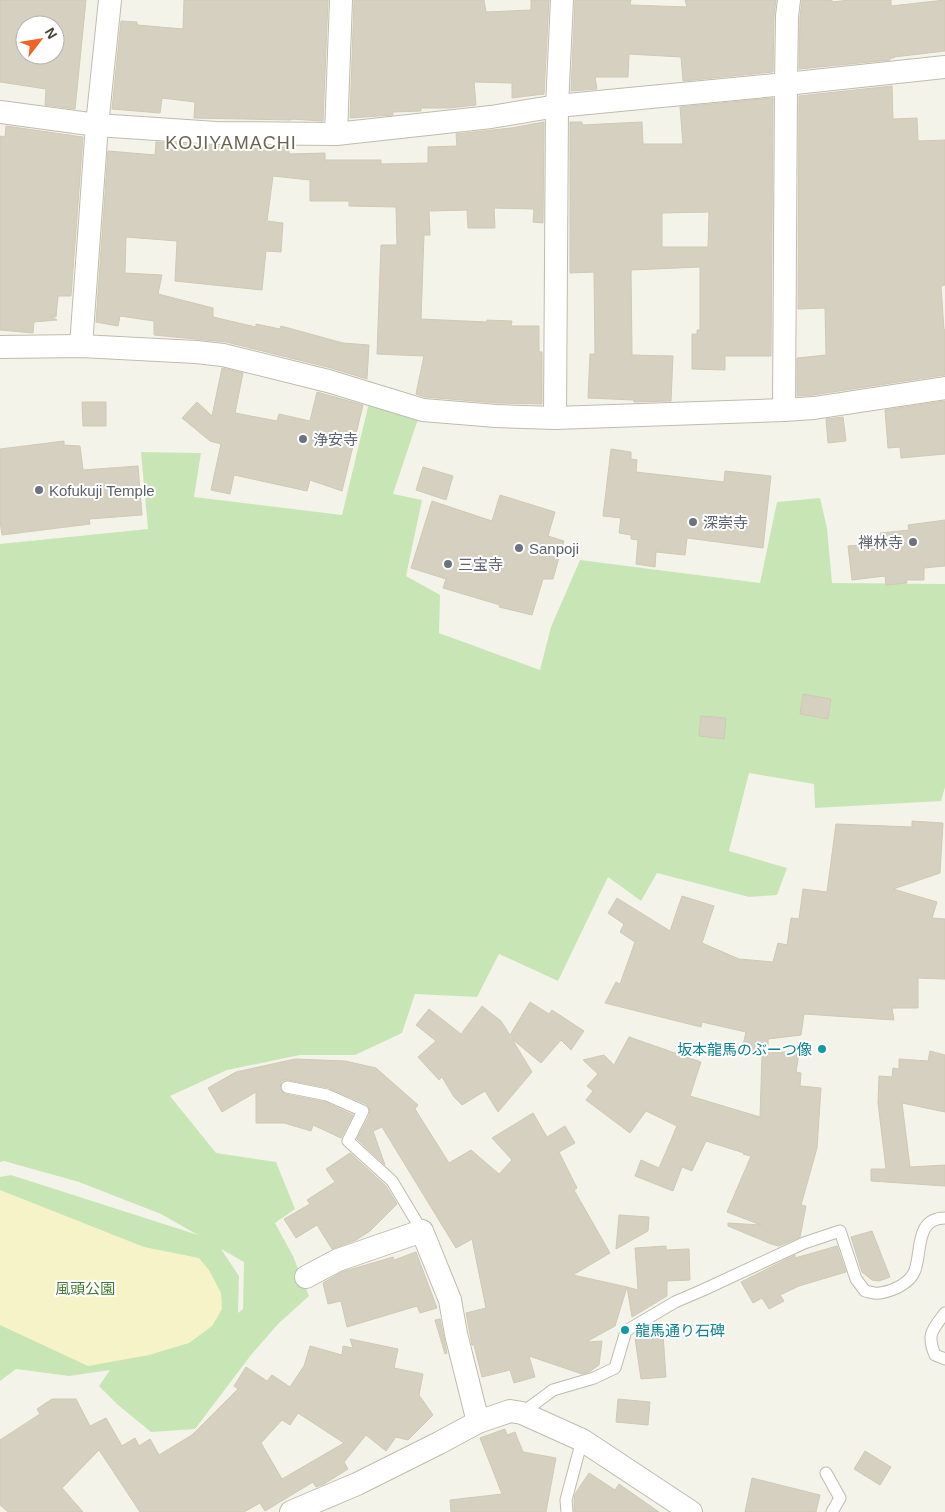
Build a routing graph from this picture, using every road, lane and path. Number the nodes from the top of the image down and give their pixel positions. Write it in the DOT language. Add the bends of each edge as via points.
graph roads {
  1 [pos="110,0"];
  2 [pos="341,0"];
  3 [pos="562,0"];
  4 [pos="789,0"];
  5 [pos="945,67"];
  6 [pos="786,84"];
  7 [pos="557,106"];
  8 [pos="0,112"];
  9 [pos="97,125"];
  10 [pos="336,134"];
  11 [pos="81,346"];
  12 [pos="0,347"];
  13 [pos="945,388"];
  14 [pos="784,410"];
  15 [pos="554,418"];
  16 [pos="287,1088"];
  17 [pos="945,1218"];
  18 [pos="422,1231"];
  19 [pos="306,1278"];
  20 [pos="945,1313"];
  21 [pos="945,1359"];
  22 [pos="522,1413"];
  23 [pos="478,1422"];
  24 [pos="582,1440"];
  25 [pos="826,1473"];
  26 [pos="291,1512"];
  27 [pos="567,1512"];
  28 [pos="692,1512"];
  29 [pos="832,1512"];
  1 -- 9 [label="street"];
  2 -- 10 [label="street"];
  3 -- 7 [label="street"];
  4 -- 6 [label="street"];
  5 -- 6 [label="street"];
  6 -- 7 [label="street"];
  6 -- 14 [label="street"];
  7 -- 10 [label="street" via="491,117"];
  7 -- 15 [label="street"];
  8 -- 9 [label="street"];
  9 -- 10 [label="street" via="216,133"];
  9 -- 11 [label="street"];
  11 -- 12 [label="street"];
  11 -- 15 [label="street" via="223,355 328,381 423,410"];
  13 -- 14 [label="street"];
  14 -- 15 [label="street"];
  16 -- 18 [label="lane" via="327,1095 362,1111 348,1141 392,1181"];
  17 -- 22 [label="lane" via="934,1220 926,1227 919,1242 915,1271 908,1281 894,1289 879,1294 865,1291 856,1279 840,1230 675,1302 626,1331 615,1368 553,1390"];
  18 -- 19 [label="street" via="338,1260"];
  18 -- 23 [label="street" via="450,1300"];
  20 -- 21 [label="lane" via="933,1328 930,1343 934,1355"];
  22 -- 23 [label="street" via="510,1411"];
  22 -- 24 [label="street"];
  23 -- 26 [label="street" via="358,1484"];
  24 -- 27 [label="lane" via="566,1500"];
  24 -- 28 [label="street"];
  25 -- 29 [label="lane" via="840,1498"];
}
